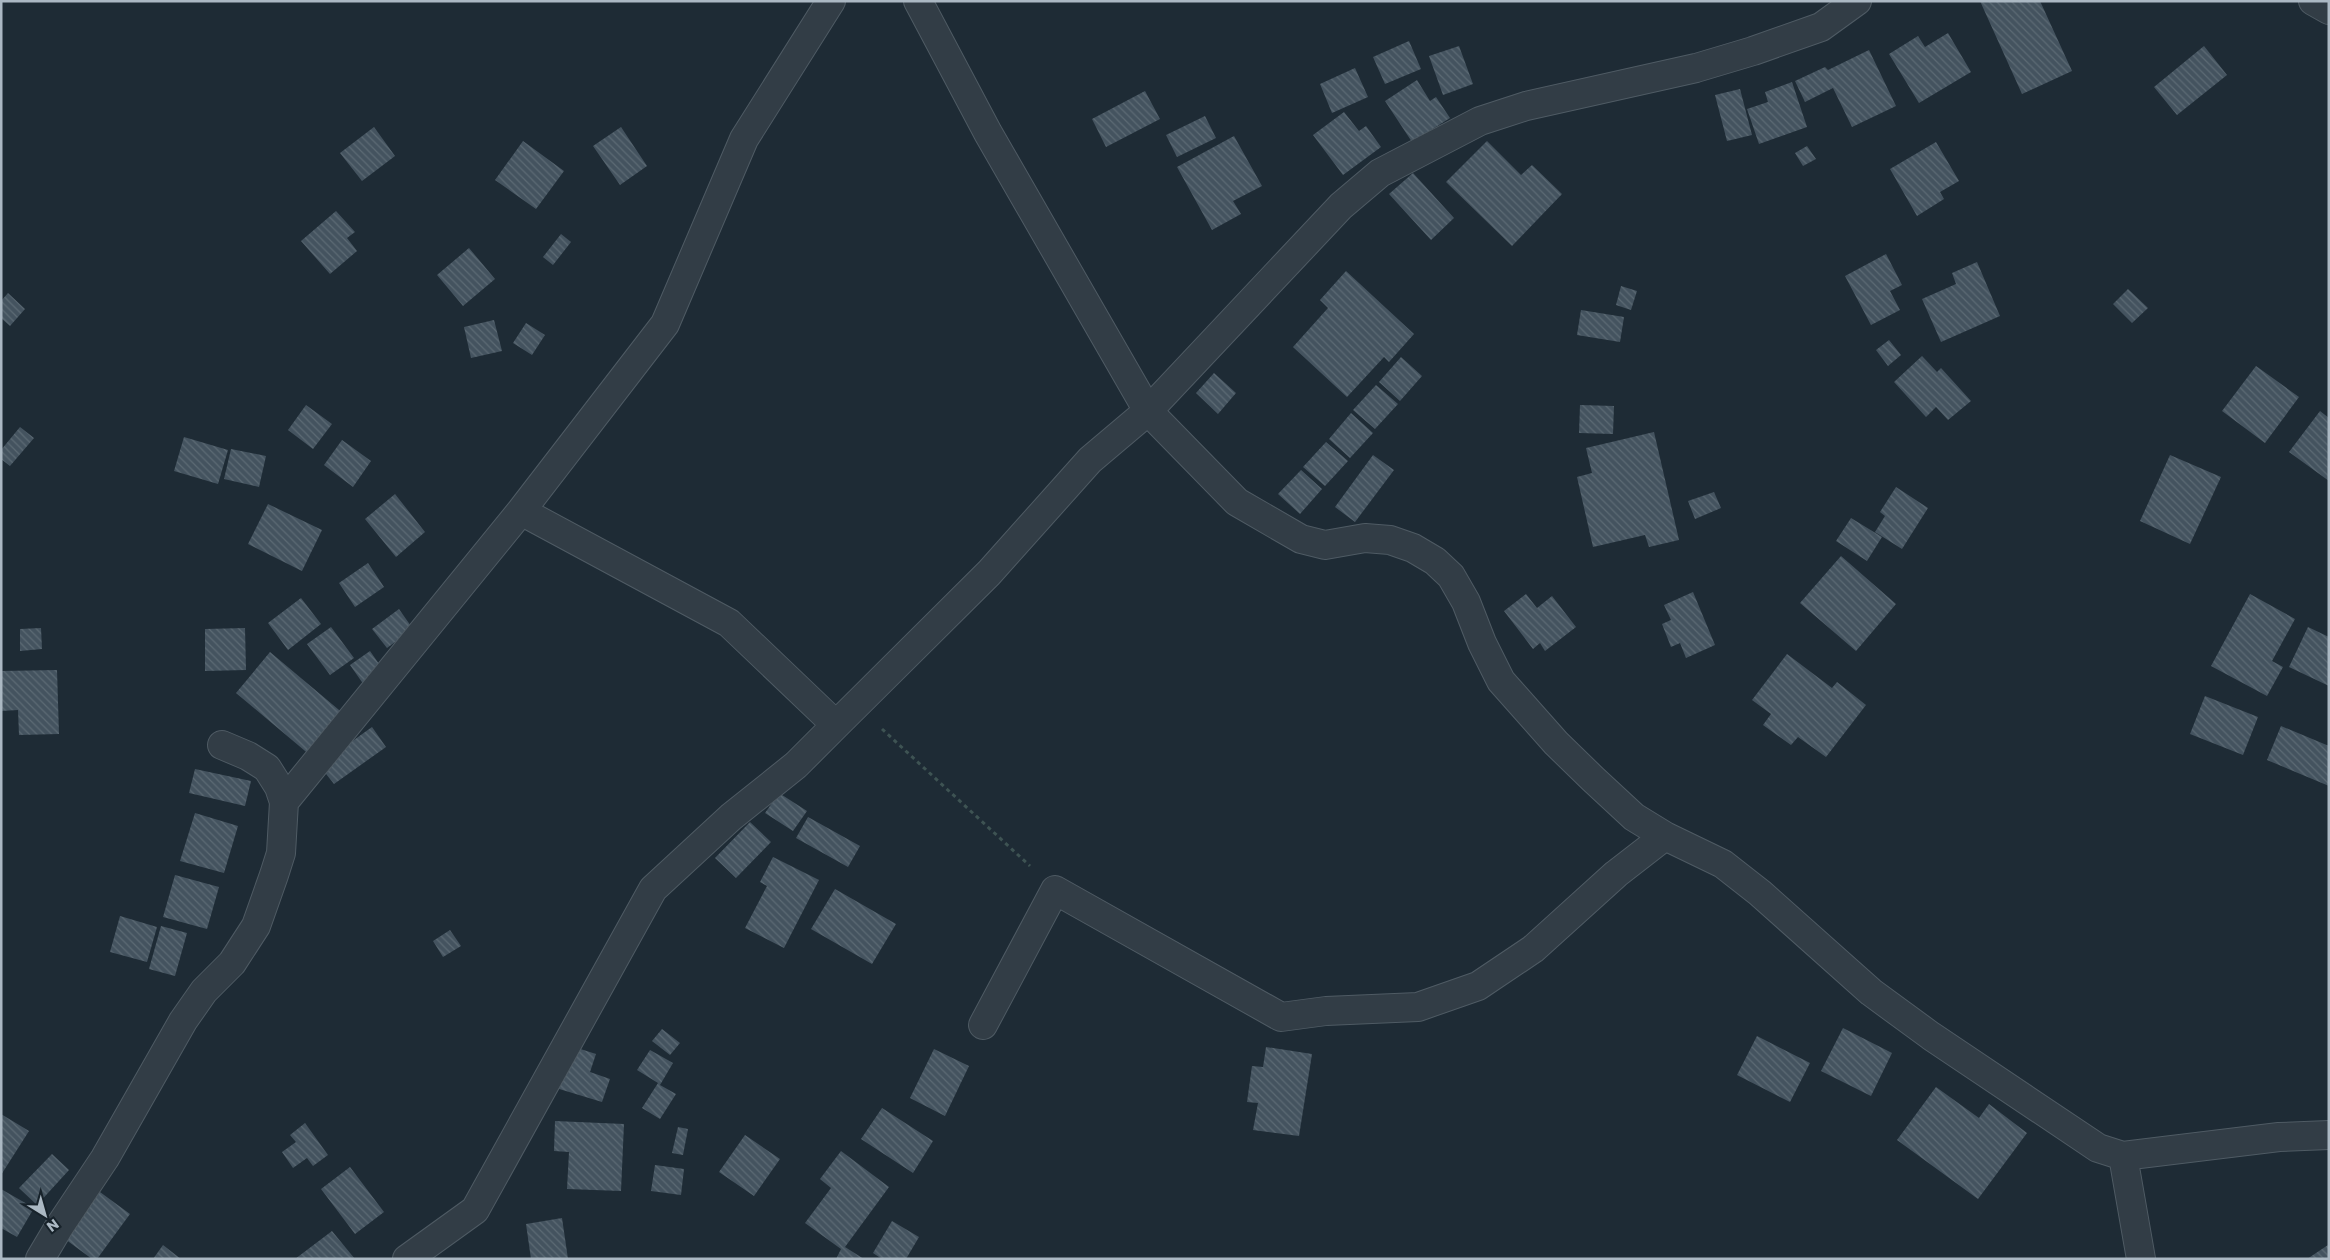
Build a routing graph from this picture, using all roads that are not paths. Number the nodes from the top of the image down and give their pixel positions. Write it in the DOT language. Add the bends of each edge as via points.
graph roads {
  1 [pos="832,1"];
  2 [pos="918,1"];
  3 [pos="1857,1"];
  4 [pos="2313,1"];
  5 [pos="2329,10"];
  6 [pos="1148,411"];
  7 [pos="521,511"];
  8 [pos="836,725"];
  9 [pos="222,745"];
  10 [pos="284,802"];
  11 [pos="1665,836"];
  12 [pos="983,1025"];
  13 [pos="2329,1135"];
  14 [pos="2123,1156"];
  15 [pos="40,1259"];
  16 [pos="406,1259"];
  17 [pos="2141,1259"];
  1 -- 7 [label="street" via="744,139 665,324"];
  2 -- 6 [label="street" via="988,133"];
  3 -- 6 [label="street" via="1821,27 1753,51 1696,68 1526,106 1480,121 1380,173 1341,206"];
  4 -- 5 [label="street"];
  6 -- 8 [label="street" via="1090,460 989,573"];
  6 -- 11 [label="street" via="1237,502 1301,539 1325,545 1365,538 1390,540 1435,560 1450,576 1466,602 1500,681 1593,779 1634,817"];
  7 -- 8 [label="street" via="729,624"];
  7 -- 10 [label="street"];
  8 -- 16 [label="street" via="796,765 731,817 653,889 475,1210"];
  9 -- 10 [label="street" via="268,768"];
  10 -- 15 [label="street" via="280,853 256,926 232,963 204,991 183,1021 105,1158"];
  11 -- 12 [label="street" via="1616,874 1533,949 1478,986 1418,1007 1326,1011 1281,1017 1055,890"];
  11 -- 14 [label="street" via="1723,864 1871,992 1931,1036 2098,1148"];
  13 -- 14 [label="street" via="2279,1137"];
  14 -- 17 [label="street"];
}
